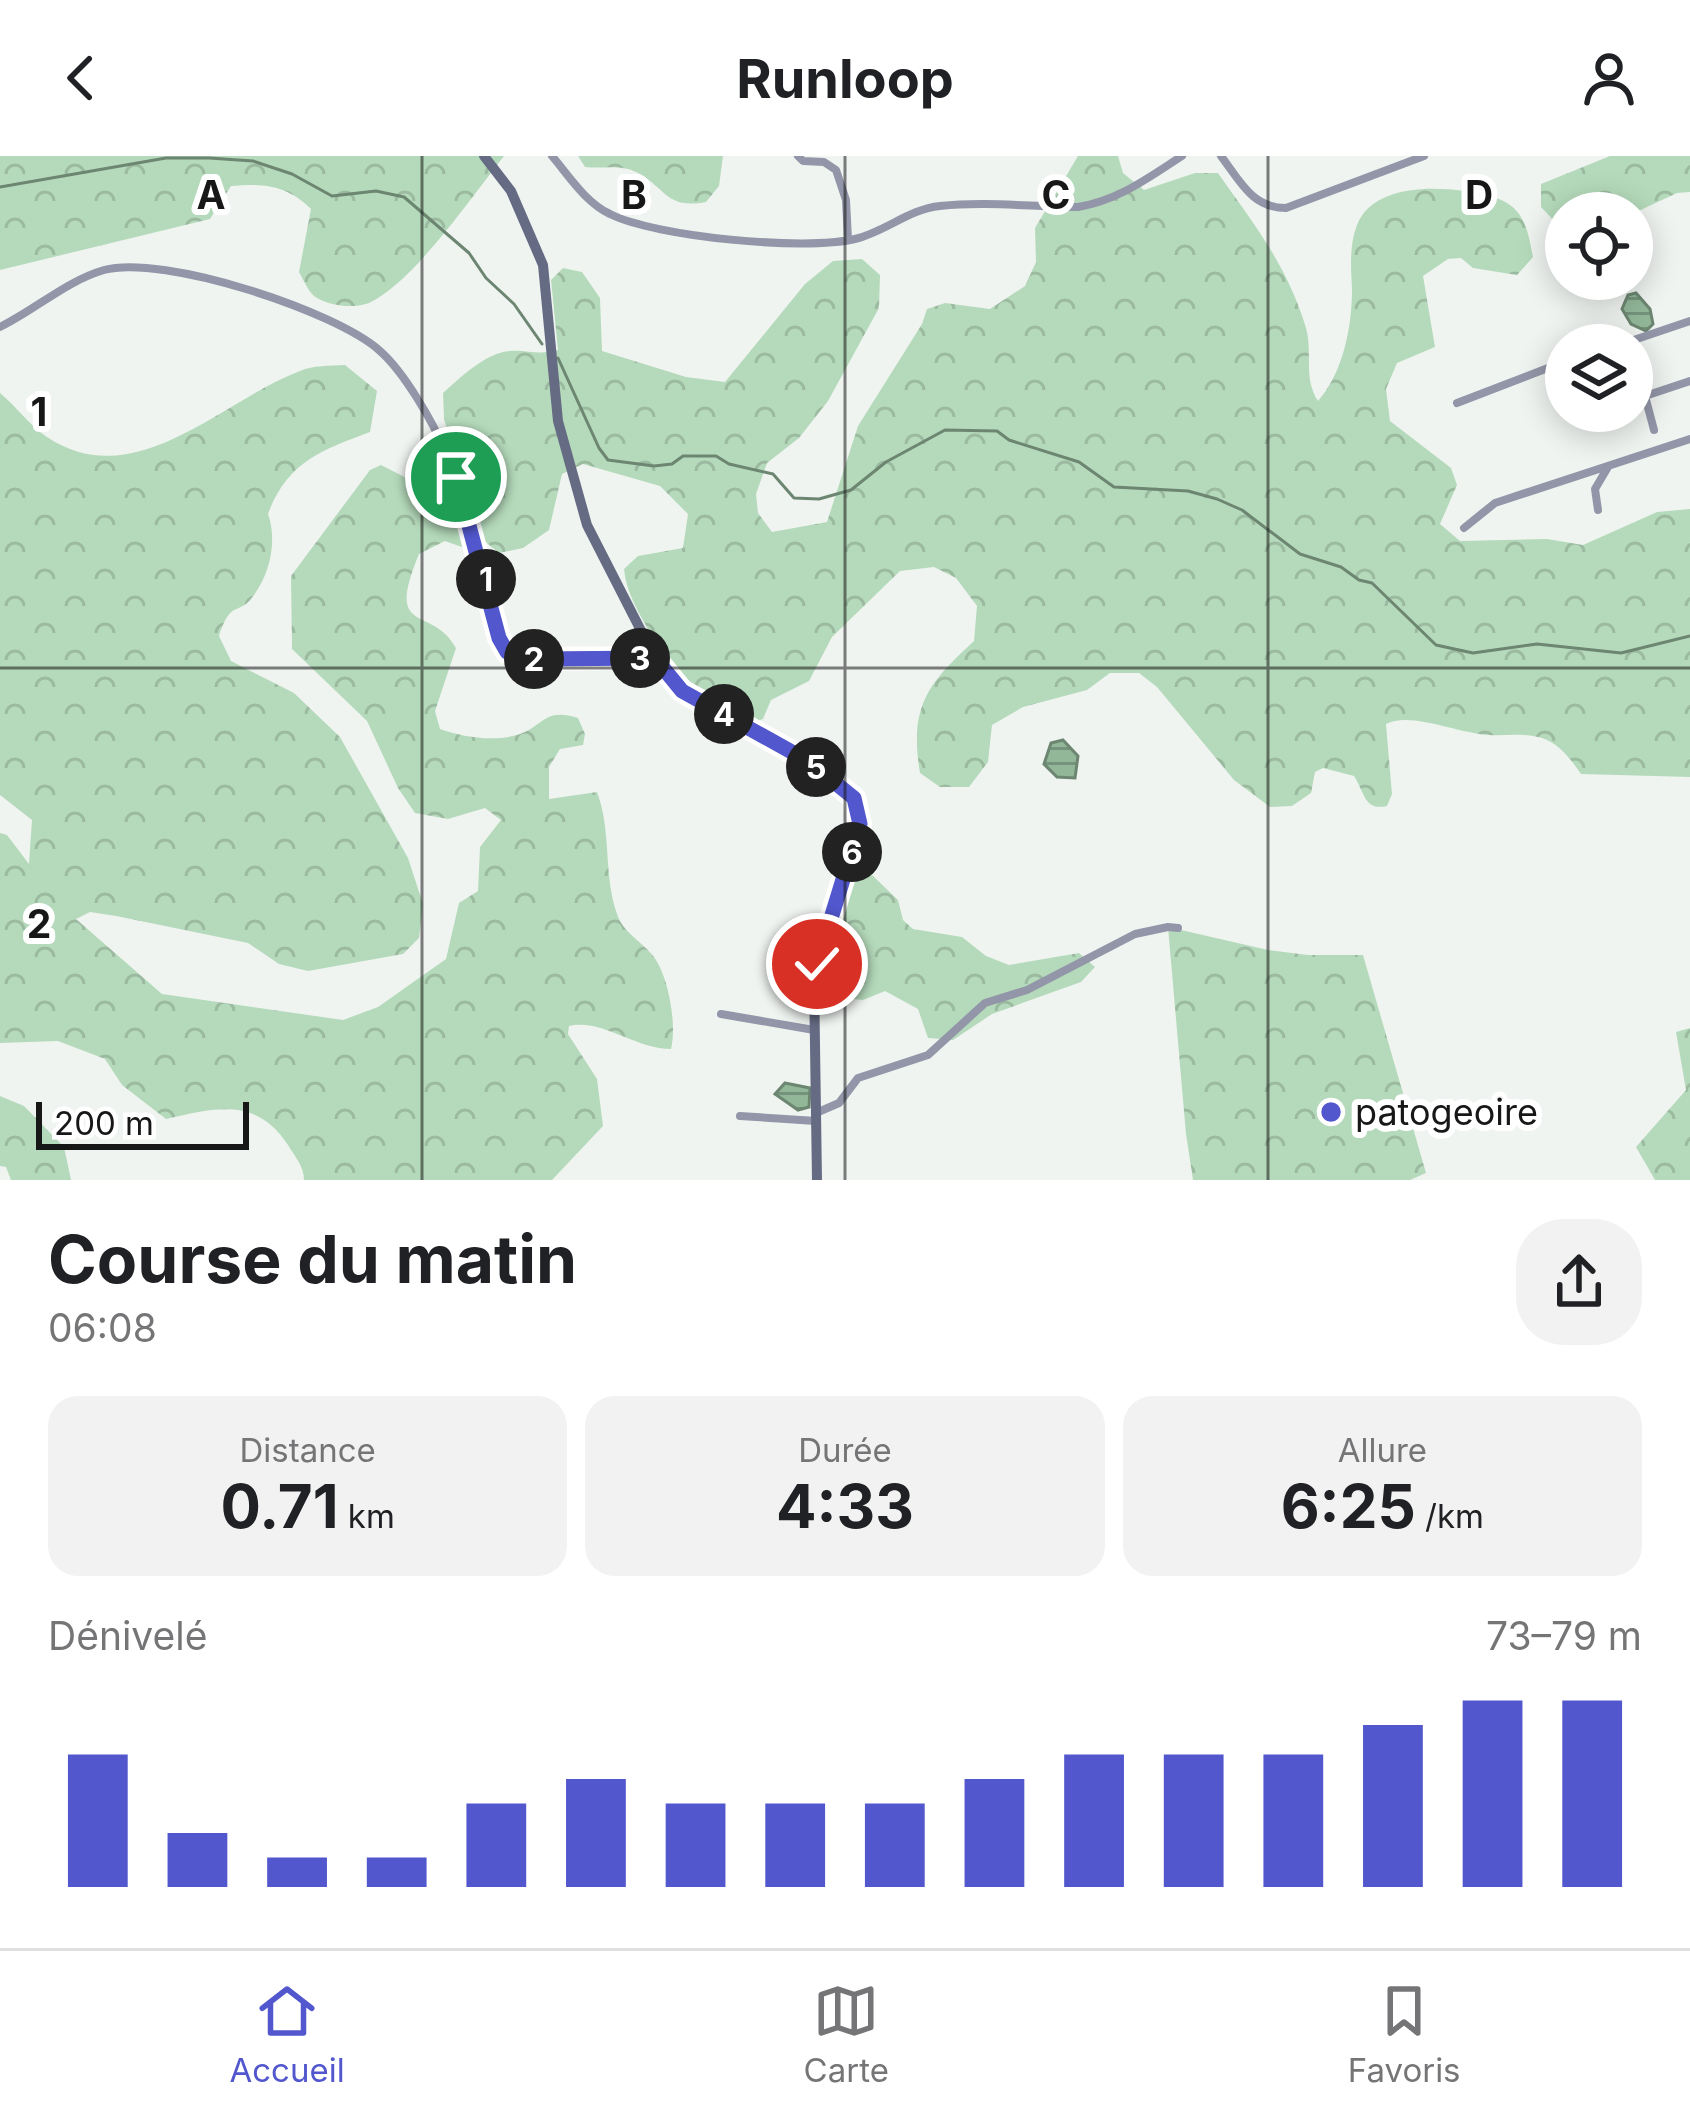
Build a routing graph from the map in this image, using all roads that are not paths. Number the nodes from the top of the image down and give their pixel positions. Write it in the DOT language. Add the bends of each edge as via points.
graph roads {
  1 [pos="484,156"];
  2 [pos="552,156"];
  3 [pos="798,156"];
  4 [pos="1182,156"];
  5 [pos="1221,156"];
  6 [pos="1424,156"];
  7 [pos="848,240"];
  8 [pos="1690,321"];
  9 [pos="0,327"];
  10 [pos="1653,334"];
  11 [pos="1545,370"];
  12 [pos="1690,381"];
  13 [pos="1457,404"];
  14 [pos="1654,430"];
  15 [pos="1690,439"];
  16 [pos="1610,465"];
  17 [pos="1598,510"];
  18 [pos="1464,528"];
  19 [pos="655,658"];
  20 [pos="1178,928"];
  21 [pos="721,1014"];
  22 [pos="814,1030"];
  23 [pos="740,1116"];
  24 [pos="816,1117"];
  25 [pos="817,1180"];
  1 -- 19 [label="street" via="512,191 543,265 558,421 587,525"];
  2 -- 7 [label="street" via="594,205 625,220 726,239"];
  3 -- 7 [label="street" via="836,170"];
  4 -- 7 [label="street" via="1100,203 937,206"];
  5 -- 6 [label="street" via="1249,194 1274,208"];
  8 -- 10 [label="street"];
  9 -- 19 [label="street" via="79,280 131,266 192,274 346,329 386,357 435,429 507,652"];
  11 -- 13 [label="street"];
  12 -- 14 [label="street" via="1645,397"];
  15 -- 16 [label="street"];
  16 -- 17 [label="street" via="1595,489"];
  16 -- 18 [label="street" via="1489,505"];
  19 -- 22 [label="street" via="682,691 831,777 859,807 814,978"];
  20 -- 24 [label="street" via="1135,934 986,1003 928,1055 858,1078"];
  21 -- 22 [label="street"];
  22 -- 24 [label="street"];
  23 -- 24 [label="street"];
  24 -- 25 [label="street"];
}
